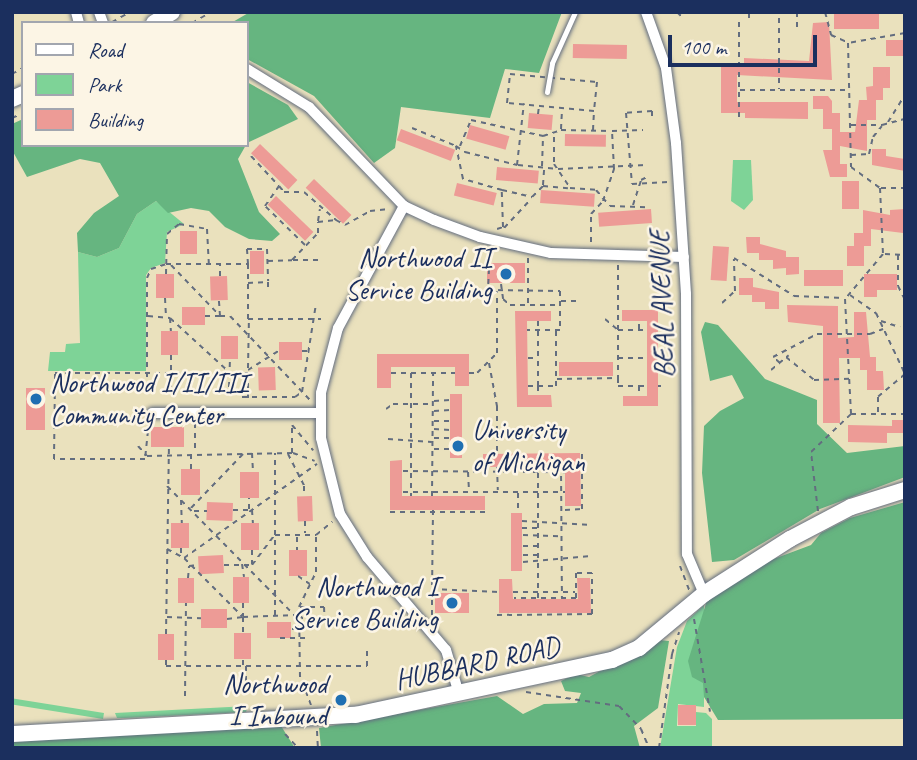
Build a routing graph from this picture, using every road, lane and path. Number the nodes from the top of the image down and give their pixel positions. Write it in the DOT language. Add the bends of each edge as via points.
graph roads {
  1 [pos="130,12"];
  2 [pos="211,12"];
  3 [pos="575,12"];
  4 [pos="646,12"];
  5 [pos="677,12"];
  6 [pos="749,12"];
  7 [pos="797,12"];
  8 [pos="825,12"];
  9 [pos="682,17"];
  10 [pos="739,18"];
  11 [pos="749,18"];
  12 [pos="779,18"];
  13 [pos="792,18"];
  14 [pos="797,18"];
  15 [pos="114,21"];
  16 [pos="195,21"];
  17 [pos="797,28"];
  18 [pos="905,33"];
  19 [pos="848,43"];
  20 [pos="248,70"];
  21 [pos="740,90"];
  22 [pos="779,90"];
  23 [pos="849,90"];
  24 [pos="547,92"];
  25 [pos="905,95"];
  26 [pos="524,103"];
  27 [pos="538,106"];
  28 [pos="562,108"];
  29 [pos="594,111"];
  30 [pos="538,114"];
  31 [pos="652,116"];
  32 [pos="739,117"];
  33 [pos="905,119"];
  34 [pos="887,123"];
  35 [pos="850,125"];
  36 [pos="882,125"];
  37 [pos="412,128"];
  38 [pos="541,129"];
  39 [pos="561,130"];
  40 [pos="643,130"];
  41 [pos="593,131"];
  42 [pos="612,131"];
  43 [pos="627,132"];
  44 [pos="521,133"];
  45 [pos="541,135"];
  46 [pos="554,136"];
  47 [pos="458,147"];
  48 [pos="851,155"];
  49 [pos="251,156"];
  50 [pos="646,164"];
  51 [pos="517,165"];
  52 [pos="613,165"];
  53 [pos="630,166"];
  54 [pos="543,167"];
  55 [pos="558,169"];
  56 [pos="647,177"];
  57 [pos="640,183"];
  58 [pos="279,186"];
  59 [pos="543,186"];
  60 [pos="570,188"];
  61 [pos="880,188"];
  62 [pos="905,188"];
  63 [pos="671,189"];
  64 [pos="502,190"];
  65 [pos="532,197"];
  66 [pos="603,201"];
  67 [pos="633,206"];
  68 [pos="321,207"];
  69 [pos="647,207"];
  70 [pos="398,208"];
  71 [pos="336,220"];
  72 [pos="318,222"];
  73 [pos="189,224"];
  74 [pos="503,228"];
  75 [pos="189,231"];
  76 [pos="494,237"];
  77 [pos="481,244"];
  78 [pos="305,246"];
  79 [pos="591,250"];
  80 [pos="883,254"];
  81 [pos="898,254"];
  82 [pos="905,255"];
  83 [pos="684,257"];
  84 [pos="541,259"];
  85 [pos="292,260"];
  86 [pos="321,260"];
  87 [pos="268,261"];
  88 [pos="166,264"];
  89 [pos="170,264"];
  90 [pos="209,264"];
  91 [pos="220,264"];
  92 [pos="248,264"];
  93 [pos="611,265"];
  94 [pos="618,265"];
  95 [pos="629,265"];
  96 [pos="166,274"];
  97 [pos="220,276"];
  98 [pos="268,282"];
  99 [pos="248,283"];
  100 [pos="500,284"];
  101 [pos="498,290"];
  102 [pos="268,291"];
  103 [pos="528,291"];
  104 [pos="849,295"];
  105 [pos="165,298"];
  106 [pos="845,299"];
  107 [pos="219,300"];
  108 [pos="560,300"];
  109 [pos="576,300"];
  110 [pos="905,300"];
  111 [pos="722,303"];
  112 [pos="316,304"];
  113 [pos="526,305"];
  114 [pos="538,305"];
  115 [pos="560,305"];
  116 [pos="525,311"];
  117 [pos="538,311"];
  118 [pos="147,316"];
  119 [pos="166,316"];
  120 [pos="205,316"];
  121 [pos="220,316"];
  122 [pos="170,318"];
  123 [pos="249,318"];
  124 [pos="315,319"];
  125 [pos="321,319"];
  126 [pos="606,319"];
  127 [pos="880,320"];
  128 [pos="538,321"];
  129 [pos="639,321"];
  130 [pos="900,327"];
  131 [pos="884,328"];
  132 [pos="527,330"];
  133 [pos="538,330"];
  134 [pos="556,330"];
  135 [pos="618,330"];
  136 [pos="639,330"];
  137 [pos="647,330"];
  138 [pos="170,331"];
  139 [pos="847,333"];
  140 [pos="248,336"];
  141 [pos="279,351"];
  142 [pos="302,351"];
  143 [pos="310,351"];
  144 [pos="171,355"];
  145 [pos="267,355"];
  146 [pos="528,358"];
  147 [pos="538,358"];
  148 [pos="617,358"];
  149 [pos="647,358"];
  150 [pos="658,358"];
  151 [pos="679,358"];
  152 [pos="230,359"];
  153 [pos="489,362"];
  154 [pos="780,363"];
  155 [pos="399,367"];
  156 [pos="426,367"];
  157 [pos="449,367"];
  158 [pos="771,370"];
  159 [pos="229,372"];
  160 [pos="248,372"];
  161 [pos="147,373"];
  162 [pos="171,373"];
  163 [pos="391,373"];
  164 [pos="399,373"];
  165 [pos="411,373"];
  166 [pos="426,373"];
  167 [pos="433,373"];
  168 [pos="449,373"];
  169 [pos="455,373"];
  170 [pos="469,373"];
  171 [pos="618,378"];
  172 [pos="556,379"];
  173 [pos="849,379"];
  174 [pos="528,386"];
  175 [pos="538,386"];
  176 [pos="639,386"];
  177 [pos="647,386"];
  178 [pos="147,387"];
  179 [pos="171,387"];
  180 [pos="229,387"];
  181 [pos="242,387"];
  182 [pos="302,392"];
  183 [pos="538,395"];
  184 [pos="639,396"];
  185 [pos="242,397"];
  186 [pos="248,397"];
  187 [pos="450,400"];
  188 [pos="432,402"];
  189 [pos="411,404"];
  190 [pos="248,405"];
  191 [pos="386,409"];
  192 [pos="320,410"];
  193 [pos="450,410"];
  194 [pos="432,411"];
  195 [pos="851,414"];
  196 [pos="878,414"];
  197 [pos="905,414"];
  198 [pos="153,416"];
  199 [pos="189,420"];
  200 [pos="432,421"];
  201 [pos="450,421"];
  202 [pos="287,425"];
  203 [pos="292,425"];
  204 [pos="432,429"];
  205 [pos="450,430"];
  206 [pos="432,438"];
  207 [pos="450,438"];
  208 [pos="388,439"];
  209 [pos="411,442"];
  210 [pos="432,442"];
  211 [pos="138,446"];
  212 [pos="169,447"];
  213 [pos="180,447"];
  214 [pos="432,449"];
  215 [pos="450,449"];
  216 [pos="314,451"];
  217 [pos="193,453"];
  218 [pos="243,453"];
  219 [pos="252,453"];
  220 [pos="275,453"];
  221 [pos="287,453"];
  222 [pos="292,453"];
  223 [pos="582,453"];
  224 [pos="180,454"];
  225 [pos="497,454"];
  226 [pos="147,456"];
  227 [pos="168,456"];
  228 [pos="518,466"];
  229 [pos="538,466"];
  230 [pos="561,466"];
  231 [pos="498,467"];
  232 [pos="191,469"];
  233 [pos="402,471"];
  234 [pos="411,471"];
  235 [pos="432,471"];
  236 [pos="468,471"];
  237 [pos="253,472"];
  238 [pos="498,472"];
  239 [pos="518,472"];
  240 [pos="538,472"];
  241 [pos="563,472"];
  242 [pos="298,477"];
  243 [pos="166,485"];
  244 [pos="905,490"];
  245 [pos="402,492"];
  246 [pos="469,492"];
  247 [pos="498,492"];
  248 [pos="518,492"];
  249 [pos="538,492"];
  250 [pos="563,492"];
  251 [pos="275,493"];
  252 [pos="411,494"];
  253 [pos="432,494"];
  254 [pos="304,496"];
  255 [pos="249,498"];
  256 [pos="181,500"];
  257 [pos="191,510"];
  258 [pos="233,510"];
  259 [pos="250,510"];
  260 [pos="565,510"];
  261 [pos="207,511"];
  262 [pos="433,511"];
  263 [pos="390,512"];
  264 [pos="485,512"];
  265 [pos="518,513"];
  266 [pos="340,514"];
  267 [pos="821,515"];
  268 [pos="305,521"];
  269 [pos="523,521"];
  270 [pos="538,522"];
  271 [pos="182,523"];
  272 [pos="253,523"];
  273 [pos="562,523"];
  274 [pos="592,526"];
  275 [pos="523,528"];
  276 [pos="538,528"];
  277 [pos="305,534"];
  278 [pos="217,535"];
  279 [pos="275,535"];
  280 [pos="297,535"];
  281 [pos="316,535"];
  282 [pos="523,535"];
  283 [pos="538,536"];
  284 [pos="562,536"];
  285 [pos="523,546"];
  286 [pos="538,546"];
  287 [pos="181,548"];
  288 [pos="166,549"];
  289 [pos="252,550"];
  290 [pos="298,550"];
  291 [pos="523,555"];
  292 [pos="538,555"];
  293 [pos="591,556"];
  294 [pos="182,558"];
  295 [pos="679,559"];
  296 [pos="562,561"];
  297 [pos="523,562"];
  298 [pos="538,562"];
  299 [pos="242,563"];
  300 [pos="198,565"];
  301 [pos="224,565"];
  302 [pos="252,565"];
  303 [pos="188,566"];
  304 [pos="298,576"];
  305 [pos="244,577"];
  306 [pos="188,578"];
  307 [pos="310,585"];
  308 [pos="432,589"];
  309 [pos="445,589"];
  310 [pos="499,592"];
  311 [pos="513,592"];
  312 [pos="538,592"];
  313 [pos="562,592"];
  314 [pos="577,592"];
  315 [pos="445,593"];
  316 [pos="696,594"];
  317 [pos="275,596"];
  318 [pos="514,598"];
  319 [pos="538,598"];
  320 [pos="562,598"];
  321 [pos="186,603"];
  322 [pos="243,603"];
  323 [pos="299,607"];
  324 [pos="691,614"];
  325 [pos="294,615"];
  326 [pos="299,615"];
  327 [pos="497,615"];
  328 [pos="277,616"];
  329 [pos="166,617"];
  330 [pos="243,617"];
  331 [pos="186,618"];
  332 [pos="201,618"];
  333 [pos="227,619"];
  334 [pos="683,620"];
  335 [pos="278,622"];
  336 [pos="437,622"];
  337 [pos="310,625"];
  338 [pos="324,625"];
  339 [pos="292,629"];
  340 [pos="299,629"];
  341 [pos="243,633"];
  342 [pos="166,634"];
  343 [pos="281,638"];
  344 [pos="299,638"];
  345 [pos="310,638"];
  346 [pos="367,650"];
  347 [pos="243,658"];
  348 [pos="166,660"];
  349 [pos="184,666"];
  350 [pos="244,666"];
  351 [pos="299,666"];
  352 [pos="246,692"];
  353 [pos="525,692"];
  354 [pos="459,694"];
  355 [pos="185,696"];
  356 [pos="313,710"];
  357 [pos="710,712"];
  358 [pos="283,726"];
  359 [pos="314,726"];
  360 [pos="12,734"];
  361 [pos="298,748"];
  362 [pos="318,748"];
  363 [pos="649,748"];
  364 [pos="659,748"];
  1 -- 15 [label="path"];
  2 -- 16 [label="path"];
  3 -- 24 [label="lane" via="552,63"];
  4 -- 83 [label="street, BEAL AVENUE" via="670,91"];
  5 -- 9 [label="path"];
  6 -- 11 [label="path"];
  7 -- 14 [label="path"];
  8 -- 19 [label="path" via="831,35"];
  10 -- 21 [label="path"];
  12 -- 22 [label="path"];
  13 -- 14 [label="path"];
  14 -- 17 [label="path"];
  18 -- 19 [label="path"];
  19 -- 23 [label="path"];
  20 -- 70 [label="street" via="309,107"];
  21 -- 22 [label="path"];
  21 -- 32 [label="path"];
  22 -- 23 [label="path"];
  23 -- 35 [label="path"];
  25 -- 34 [label="path"];
  26 -- 44 [label="path"];
  27 -- 30 [label="path"];
  28 -- 39 [label="path"];
  29 -- 41 [label="path"];
  31 -- 43 [label="path" via="652,111 626,113"];
  33 -- 34 [label="path"];
  34 -- 36 [label="path"];
  35 -- 36 [label="path"];
  35 -- 48 [label="path"];
  36 -- 48 [label="path" via="869,154"];
  37 -- 47 [label="path"];
  38 -- 45 [label="path"];
  39 -- 41 [label="path"];
  39 -- 46 [label="path"];
  40 -- 43 [label="path"];
  41 -- 42 [label="path"];
  42 -- 43 [label="path"];
  42 -- 52 [label="path"];
  43 -- 53 [label="path"];
  44 -- 45 [label="path"];
  44 -- 47 [label="path" via="471,120"];
  44 -- 51 [label="path"];
  45 -- 46 [label="path"];
  45 -- 54 [label="path"];
  46 -- 55 [label="path"];
  47 -- 51 [label="path"];
  47 -- 64 [label="path" via="463,179"];
  48 -- 61 [label="path" via="851,167"];
  49 -- 58 [label="path"];
  50 -- 53 [label="path"];
  51 -- 54 [label="path"];
  52 -- 53 [label="path"];
  52 -- 55 [label="path"];
  52 -- 66 [label="path"];
  53 -- 57 [label="path" via="632,184"];
  54 -- 55 [label="path"];
  54 -- 59 [label="path"];
  55 -- 60 [label="path"];
  56 -- 57 [label="path"];
  57 -- 63 [label="path" via="667,182"];
  57 -- 67 [label="path"];
  58 -- 68 [label="path" via="284,192 304,192"];
  58 -- 78 [label="path" via="265,206"];
  59 -- 60 [label="path"];
  59 -- 65 [label="path"];
  60 -- 66 [label="path" via="596,190"];
  61 -- 62 [label="path"];
  61 -- 80 [label="path"];
  64 -- 65 [label="path"];
  64 -- 74 [label="path"];
  65 -- 74 [label="path"];
  66 -- 67 [label="path" via="610,206"];
  66 -- 79 [label="path" via="591,215"];
  67 -- 69 [label="path"];
  68 -- 71 [label="path"];
  68 -- 72 [label="path"];
  70 -- 71 [label="path" via="370,211 345,225"];
  70 -- 83 [label="street" via="480,237 551,253"];
  70 -- 192 [label="street" via="338,328"];
  71 -- 72 [label="path"];
  72 -- 78 [label="path" via="318,233"];
  73 -- 75 [label="path"];
  73 -- 88 [label="path" via="174,226 167,234"];
  73 -- 90 [label="path" via="202,225 208,232"];
  74 -- 76 [label="path"];
  77 -- 101 [label="path" via="491,247 488,290"];
  78 -- 85 [label="path"];
  80 -- 81 [label="path"];
  80 -- 104 [label="path"];
  81 -- 82 [label="path"];
  81 -- 110 [label="path" via="898,286"];
  83 -- 316 [label="street, BEAL AVENUE" via="687,554"];
  84 -- 103 [label="path" via="528,257"];
  85 -- 86 [label="path"];
  85 -- 87 [label="path"];
  87 -- 92 [label="path" via="267,249 247,249"];
  87 -- 98 [label="path"];
  88 -- 89 [label="path"];
  88 -- 96 [label="path"];
  88 -- 118 [label="path" via="148,273"];
  89 -- 90 [label="path"];
  89 -- 121 [label="path"];
  90 -- 91 [label="path"];
  91 -- 92 [label="path"];
  91 -- 97 [label="path"];
  92 -- 99 [label="path"];
  93 -- 94 [label="path"];
  94 -- 95 [label="path"];
  94 -- 135 [label="path"];
  98 -- 99 [label="path"];
  98 -- 102 [label="path"];
  99 -- 123 [label="path"];
  100 -- 101 [label="path"];
  101 -- 103 [label="path"];
  101 -- 113 [label="path" via="510,305"];
  101 -- 153 [label="path" via="497,353"];
  103 -- 108 [label="path" via="560,291"];
  103 -- 113 [label="path"];
  104 -- 106 [label="path"];
  104 -- 127 [label="path"];
  105 -- 119 [label="path"];
  106 -- 111 [label="path" via="794,296 734,258 735,291"];
  106 -- 139 [label="path"];
  107 -- 121 [label="path"];
  108 -- 109 [label="path"];
  108 -- 115 [label="path"];
  112 -- 124 [label="path"];
  113 -- 114 [label="path"];
  113 -- 116 [label="path"];
  114 -- 115 [label="path"];
  114 -- 117 [label="path"];
  115 -- 134 [label="path" via="560,330"];
  118 -- 119 [label="path"];
  118 -- 161 [label="path"];
  119 -- 122 [label="path"];
  120 -- 121 [label="path"];
  121 -- 140 [label="path" via="230,316"];
  122 -- 138 [label="path"];
  122 -- 159 [label="path"];
  123 -- 124 [label="path"];
  123 -- 140 [label="path"];
  124 -- 125 [label="path"];
  124 -- 143 [label="path"];
  126 -- 135 [label="path"];
  127 -- 130 [label="path"];
  127 -- 131 [label="path"];
  128 -- 133 [label="path"];
  129 -- 136 [label="path"];
  131 -- 139 [label="path" via="870,334"];
  131 -- 196 [label="path" via="905,374 878,397"];
  132 -- 133 [label="path"];
  133 -- 134 [label="path"];
  133 -- 147 [label="path"];
  134 -- 172 [label="path"];
  135 -- 136 [label="path"];
  135 -- 148 [label="path"];
  136 -- 137 [label="path"];
  139 -- 154 [label="path" via="799,340 774,357"];
  139 -- 173 [label="path"];
  140 -- 145 [label="path"];
  140 -- 160 [label="path"];
  141 -- 145 [label="path"];
  142 -- 143 [label="path"];
  143 -- 182 [label="path"];
  144 -- 162 [label="path"];
  145 -- 160 [label="path"];
  145 -- 182 [label="path"];
  146 -- 147 [label="path"];
  147 -- 175 [label="path"];
  148 -- 149 [label="path"];
  148 -- 171 [label="path"];
  150 -- 151 [label="path"];
  152 -- 159 [label="path"];
  153 -- 170 [label="path" via="477,373"];
  153 -- 225 [label="path" via="497,406"];
  154 -- 158 [label="path"];
  154 -- 173 [label="path" via="787,356 814,380"];
  155 -- 164 [label="path"];
  156 -- 166 [label="path"];
  157 -- 168 [label="path"];
  159 -- 160 [label="path"];
  159 -- 162 [label="path"];
  159 -- 180 [label="path"];
  160 -- 181 [label="path"];
  160 -- 186 [label="path"];
  161 -- 162 [label="path"];
  161 -- 178 [label="path"];
  161 -- 226 [label="path" via="55,373 54,459"];
  162 -- 179 [label="path"];
  163 -- 164 [label="path"];
  164 -- 165 [label="path"];
  165 -- 166 [label="path"];
  165 -- 189 [label="path"];
  166 -- 167 [label="path"];
  167 -- 168 [label="path"];
  167 -- 188 [label="path"];
  168 -- 169 [label="path"];
  171 -- 172 [label="path"];
  171 -- 176 [label="path" via="618,386"];
  172 -- 175 [label="path" via="556,386"];
  173 -- 195 [label="path"];
  174 -- 175 [label="path"];
  175 -- 183 [label="path"];
  176 -- 177 [label="path"];
  176 -- 184 [label="path"];
  182 -- 186 [label="path" via="295,397"];
  182 -- 192 [label="path"];
  185 -- 186 [label="path"];
  186 -- 190 [label="path"];
  187 -- 188 [label="path"];
  188 -- 189 [label="path"];
  188 -- 194 [label="path"];
  189 -- 191 [label="path"];
  189 -- 209 [label="path"];
  192 -- 198 [label="street"];
  192 -- 266 [label="street" via="323,449"];
  193 -- 194 [label="path"];
  194 -- 200 [label="path"];
  195 -- 196 [label="path"];
  195 -- 267 [label="path" via="811,452"];
  196 -- 197 [label="path"];
  198 -- 226 [label="path" via="147,424"];
  199 -- 217 [label="path" via="194,422"];
  200 -- 201 [label="path"];
  200 -- 204 [label="path"];
  202 -- 203 [label="path"];
  203 -- 216 [label="path"];
  203 -- 222 [label="path"];
  204 -- 205 [label="path"];
  204 -- 206 [label="path"];
  206 -- 207 [label="path"];
  206 -- 210 [label="path"];
  208 -- 209 [label="path"];
  209 -- 210 [label="path"];
  209 -- 234 [label="path"];
  210 -- 214 [label="path"];
  211 -- 226 [label="path"];
  212 -- 227 [label="path"];
  213 -- 224 [label="path"];
  214 -- 215 [label="path"];
  214 -- 235 [label="path"];
  217 -- 218 [label="path"];
  217 -- 224 [label="path"];
  217 -- 232 [label="path"];
  218 -- 219 [label="path"];
  218 -- 257 [label="path"];
  219 -- 220 [label="path"];
  219 -- 237 [label="path"];
  220 -- 221 [label="path"];
  220 -- 251 [label="path"];
  221 -- 222 [label="path"];
  221 -- 242 [label="path"];
  222 -- 242 [label="path" via="316,463"];
  223 -- 260 [label="path" via="582,509"];
  224 -- 227 [label="path"];
  226 -- 227 [label="path"];
  227 -- 243 [label="path"];
  228 -- 239 [label="path"];
  229 -- 240 [label="path"];
  230 -- 241 [label="path"];
  231 -- 238 [label="path"];
  233 -- 234 [label="path"];
  234 -- 235 [label="path"];
  234 -- 252 [label="path"];
  235 -- 236 [label="path"];
  235 -- 253 [label="path"];
  236 -- 238 [label="path"];
  236 -- 246 [label="path"];
  238 -- 239 [label="path"];
  238 -- 247 [label="path"];
  239 -- 240 [label="path"];
  240 -- 241 [label="path"];
  240 -- 249 [label="path"];
  241 -- 250 [label="path"];
  242 -- 251 [label="path"];
  242 -- 254 [label="path"];
  243 -- 256 [label="path"];
  243 -- 288 [label="path"];
  244 -- 316 [label="street, HUBBARD ROAD" via="834,515"];
  245 -- 252 [label="path"];
  246 -- 248 [label="path"];
  246 -- 253 [label="path"];
  248 -- 249 [label="path"];
  248 -- 265 [label="path"];
  249 -- 250 [label="path"];
  249 -- 270 [label="path"];
  250 -- 273 [label="path"];
  251 -- 259 [label="path"];
  251 -- 279 [label="path"];
  252 -- 253 [label="path"];
  255 -- 259 [label="path"];
  256 -- 257 [label="path"];
  256 -- 271 [label="path"];
  257 -- 261 [label="path"];
  257 -- 278 [label="path"];
  258 -- 259 [label="path"];
  259 -- 272 [label="path"];
  259 -- 278 [label="path"];
  262 -- 263 [label="path"];
  262 -- 264 [label="path"];
  262 -- 308 [label="path"];
  266 -- 281 [label="path"];
  266 -- 354 [label="street" via="367,557 446,650"];
  268 -- 277 [label="path"];
  269 -- 270 [label="path"];
  270 -- 273 [label="path"];
  270 -- 276 [label="path"];
  273 -- 274 [label="path"];
  273 -- 284 [label="path"];
  275 -- 276 [label="path"];
  276 -- 283 [label="path"];
  277 -- 280 [label="path"];
  277 -- 281 [label="path"];
  278 -- 294 [label="path"];
  278 -- 299 [label="path"];
  279 -- 280 [label="path"];
  279 -- 302 [label="path"];
  279 -- 317 [label="path"];
  280 -- 290 [label="path"];
  281 -- 307 [label="path" via="316,572"];
  282 -- 283 [label="path"];
  283 -- 284 [label="path"];
  283 -- 286 [label="path"];
  284 -- 296 [label="path"];
  285 -- 286 [label="path"];
  286 -- 292 [label="path"];
  287 -- 294 [label="path"];
  288 -- 294 [label="path"];
  288 -- 329 [label="path"];
  289 -- 302 [label="path"];
  291 -- 292 [label="path"];
  292 -- 298 [label="path"];
  293 -- 296 [label="path"];
  294 -- 303 [label="path"];
  295 -- 316 [label="path"];
  296 -- 298 [label="path"];
  296 -- 313 [label="path"];
  297 -- 298 [label="path"];
  298 -- 312 [label="path"];
  299 -- 301 [label="path"];
  299 -- 302 [label="path"];
  299 -- 305 [label="path"];
  299 -- 317 [label="path"];
  300 -- 303 [label="path"];
  303 -- 306 [label="path"];
  303 -- 330 [label="path"];
  304 -- 307 [label="path"];
  307 -- 323 [label="path"];
  308 -- 309 [label="path"];
  308 -- 336 [label="path" via="432,617"];
  309 -- 310 [label="path"];
  309 -- 315 [label="path"];
  311 -- 312 [label="path"];
  312 -- 313 [label="path"];
  312 -- 319 [label="path"];
  313 -- 314 [label="path"];
  313 -- 320 [label="path"];
  314 -- 320 [label="path" via="576,597"];
  314 -- 327 [label="path" via="576,573 592,573 592,614"];
  316 -- 354 [label="street, HUBBARD ROAD" via="639,648 612,660"];
  317 -- 325 [label="path"];
  317 -- 328 [label="path"];
  318 -- 319 [label="path"];
  319 -- 320 [label="path"];
  321 -- 331 [label="path"];
  322 -- 330 [label="path"];
  323 -- 326 [label="path"];
  323 -- 338 [label="path" via="324,607"];
  324 -- 357 [label="path" via="704,657 701,675"];
  325 -- 326 [label="path"];
  325 -- 328 [label="path"];
  326 -- 337 [label="path"];
  326 -- 340 [label="path"];
  328 -- 330 [label="path"];
  328 -- 335 [label="path"];
  329 -- 331 [label="path"];
  329 -- 342 [label="path"];
  330 -- 333 [label="path"];
  330 -- 341 [label="path"];
  331 -- 332 [label="path"];
  331 -- 349 [label="path"];
  334 -- 364 [label="path" via="672,654"];
  339 -- 340 [label="path"];
  340 -- 344 [label="path"];
  343 -- 344 [label="path"];
  344 -- 345 [label="path"];
  344 -- 351 [label="path"];
  346 -- 351 [label="path" via="367,666"];
  347 -- 350 [label="path"];
  348 -- 349 [label="path" via="166,666"];
  349 -- 350 [label="path"];
  349 -- 355 [label="path"];
  350 -- 351 [label="path"];
  350 -- 352 [label="path"];
  351 -- 356 [label="path"];
  353 -- 363 [label="path" via="619,706 641,729"];
  354 -- 360 [label="street, HUBBARD ROAD" via="355,715"];
  358 -- 361 [label="path"];
  359 -- 362 [label="path"];
}
